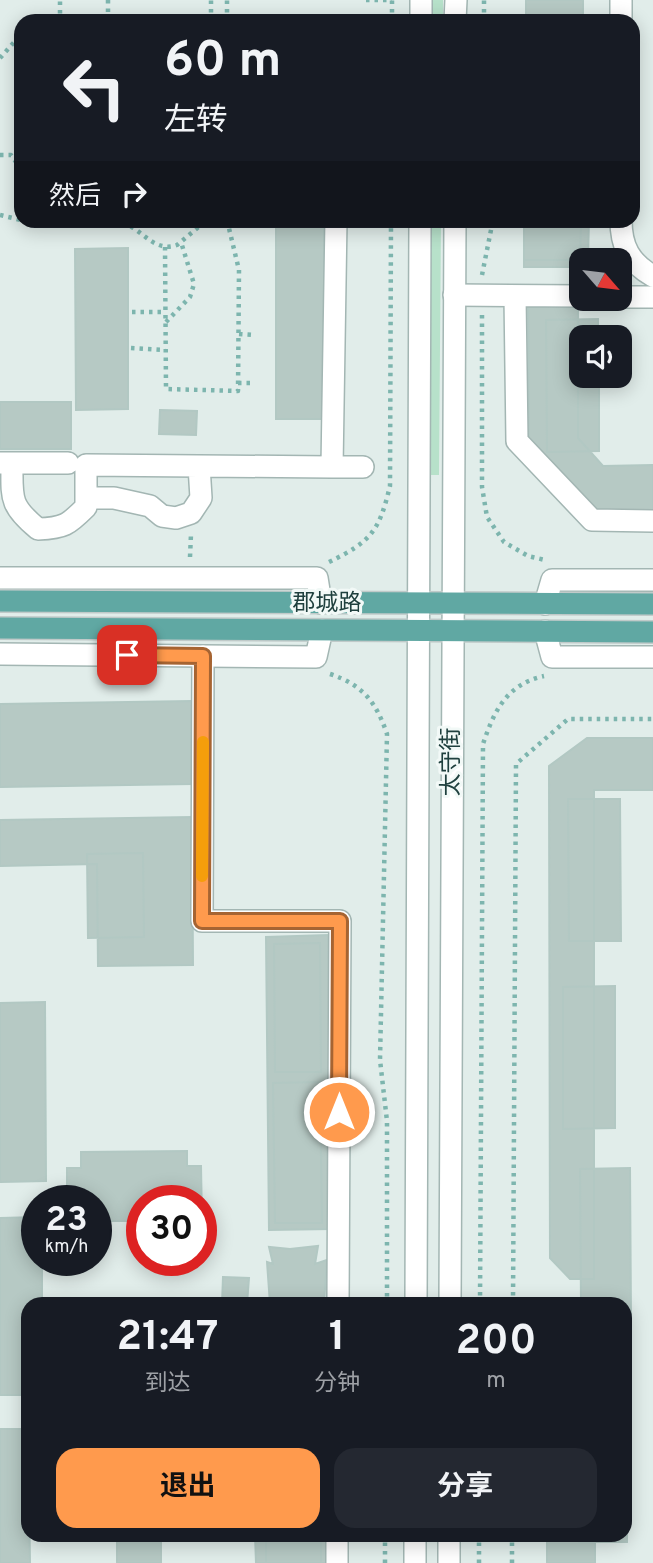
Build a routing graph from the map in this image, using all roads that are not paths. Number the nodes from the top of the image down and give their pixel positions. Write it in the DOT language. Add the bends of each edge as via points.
graph roads {
  1 [pos="336,228"];
  2 [pos="420,228"];
  3 [pos="454,228"];
  4 [pos="622,228"];
  5 [pos="653,276"];
  6 [pos="454,295"];
  7 [pos="515,296"];
  8 [pos="569,296"];
  9 [pos="632,297"];
  10 [pos="653,297"];
  11 [pos="6,463"];
  12 [pos="68,463"];
  13 [pos="200,466"];
  14 [pos="332,467"];
  15 [pos="363,467"];
  16 [pos="86,498"];
  17 [pos="653,521"];
  18 [pos="0,578"];
  19 [pos="653,580"];
  20 [pos="0,601"];
  21 [pos="321,603"];
  22 [pos="418,603"];
  23 [pos="453,603"];
  24 [pos="545,604"];
  25 [pos="653,604"];
  26 [pos="0,628"];
  27 [pos="322,630"];
  28 [pos="418,630"];
  29 [pos="453,631"];
  30 [pos="545,631"];
  31 [pos="653,632"];
  32 [pos="0,654"];
  33 [pos="203,656"];
  34 [pos="653,657"];
  35 [pos="338,1297"];
  36 [pos="416,1297"];
  37 [pos="450,1297"];
  38 [pos="337,1542"];
  39 [pos="415,1542"];
  40 [pos="449,1542"];
  41 [pos="337,1563"];
  42 [pos="415,1563"];
  43 [pos="449,1563"];
  1 -- 14 [label="street"];
  2 -- 22 [label="street, 太守街"];
  3 -- 6 [label="street, 太守街"];
  4 -- 5 [label="street" via="624,247 635,264"];
  6 -- 7 [label="street"];
  6 -- 23 [label="street, 太守街"];
  7 -- 8 [label="street"];
  7 -- 17 [label="street" via="517,441 592,520"];
  9 -- 10 [label="street"];
  11 -- 12 [label="street"];
  11 -- 16 [label="street" via="12,500 38,529 70,523 86,507"];
  13 -- 14 [label="street"];
  13 -- 16 [label="street" via="86,465"];
  13 -- 16 [label="street" via="201,498 191,513 176,518 162,516 150,506"];
  14 -- 15 [label="street"];
  18 -- 21 [label="street" via="317,578"];
  19 -- 24 [label="street" via="552,580"];
  20 -- 21 [label="main road, 郡城路"];
  21 -- 22 [label="main road, 郡城路"];
  22 -- 23 [label="main road, 郡城路"];
  22 -- 28 [label="street, 太守街"];
  23 -- 24 [label="main road, 郡城路"];
  23 -- 29 [label="street, 太守街"];
  24 -- 25 [label="main road, 郡城路"];
  26 -- 27 [label="main road, 郡城路"];
  27 -- 28 [label="main road, 郡城路"];
  27 -- 33 [label="street" via="316,657"];
  28 -- 29 [label="main road, 郡城路"];
  28 -- 36 [label="street, 太守街"];
  29 -- 30 [label="main road, 郡城路"];
  29 -- 37 [label="street, 太守街"];
  30 -- 31 [label="main road, 郡城路"];
  30 -- 34 [label="street" via="552,657"];
  32 -- 33 [label="street"];
  33 -- 35 [label="street" via="202,921 340,921"];
  38 -- 41 [label="street"];
  39 -- 42 [label="street"];
  40 -- 43 [label="street"];
}
